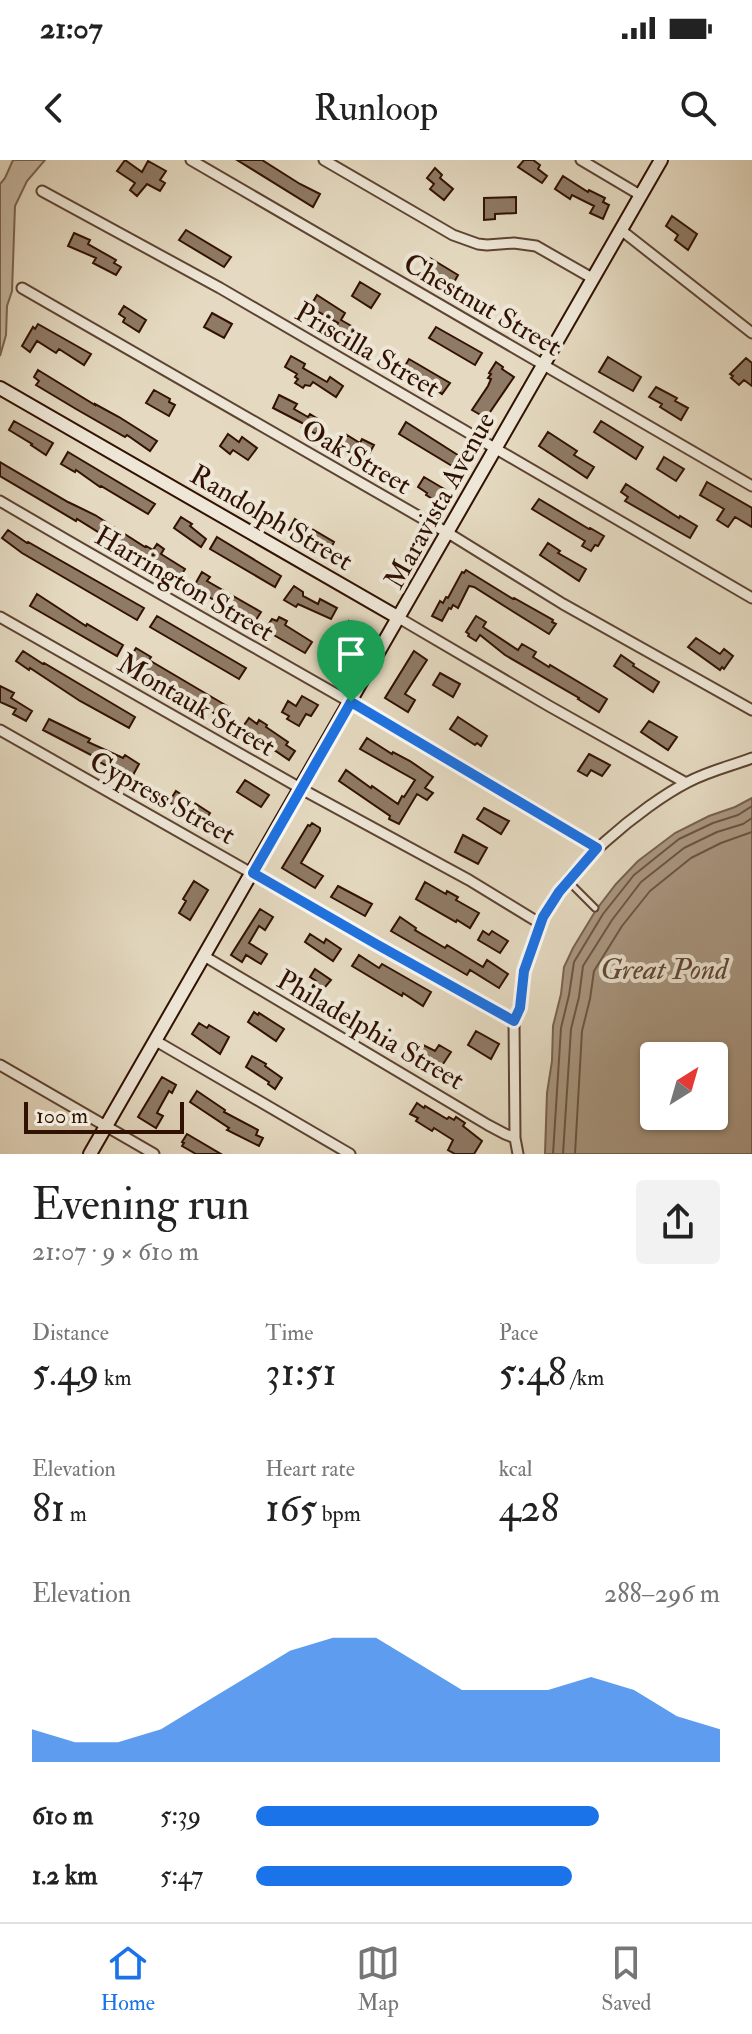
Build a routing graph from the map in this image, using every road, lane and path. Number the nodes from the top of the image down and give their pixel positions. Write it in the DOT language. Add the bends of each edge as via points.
graph roads {
  1 [pos="191,160"];
  2 [pos="324,160"];
  3 [pos="581,160"];
  4 [pos="661,160"];
  5 [pos="42,191"];
  6 [pos="640,195"];
  7 [pos="621,230"];
  8 [pos="592,278"];
  9 [pos="22,288"];
  10 [pos="752,333"];
  11 [pos="543,365"];
  12 [pos="0,388"];
  13 [pos="494,449"];
  14 [pos="752,486"];
  15 [pos="0,501"];
  16 [pos="447,533"];
  17 [pos="752,598"];
  18 [pos="0,617"];
  19 [pos="399,618"];
  20 [pos="351,702"];
  21 [pos="752,710"];
  22 [pos="0,730"];
  23 [pos="752,758"];
  24 [pos="686,783"];
  25 [pos="301,789"];
  26 [pos="597,848"];
  27 [pos="253,873"];
  28 [pos="568,881"];
  29 [pos="595,908"];
  30 [pos="541,924"];
  31 [pos="204,956"];
  32 [pos="514,1021"];
  33 [pos="156,1041"];
  34 [pos="0,1065"];
  35 [pos="106,1126"];
  36 [pos="515,1138"];
  37 [pos="90,1154"];
  38 [pos="154,1154"];
  39 [pos="350,1154"];
  40 [pos="518,1154"];
  1 -- 11 [label="street, Chestnut Street"];
  2 -- 8 [label="street" via="453,235 478,244 536,246"];
  3 -- 6 [label="street"];
  4 -- 6 [label="main road, Maravista Avenue"];
  5 -- 13 [label="street, Priscilla Street"];
  6 -- 7 [label="main road, Maravista Avenue"];
  7 -- 8 [label="main road, Maravista Avenue"];
  7 -- 10 [label="street"];
  8 -- 11 [label="main road, Maravista Avenue"];
  9 -- 16 [label="street, Oak Street"];
  11 -- 13 [label="main road, Maravista Avenue"];
  11 -- 14 [label="street, Chestnut Street"];
  12 -- 19 [label="main road, Randolph Street"];
  13 -- 16 [label="main road, Maravista Avenue"];
  13 -- 17 [label="street, Priscilla Street"];
  15 -- 20 [label="street, Harrington Street"];
  16 -- 19 [label="main road, Maravista Avenue"];
  16 -- 21 [label="street, Oak Street"];
  18 -- 25 [label="street, Montauk Street"];
  19 -- 20 [label="main road, Maravista Avenue"];
  19 -- 24 [label="street, Randolph Street"];
  20 -- 25 [label="main road, Maravista Avenue"];
  20 -- 26 [label="street, Harrington Street"];
  22 -- 27 [label="street, Cypress Street"];
  23 -- 24 [label="street"];
  24 -- 26 [label="street"];
  25 -- 27 [label="main road, Maravista Avenue"];
  25 -- 30 [label="street, Montauk Street"];
  26 -- 28 [label="street"];
  27 -- 31 [label="main road, Maravista Avenue"];
  27 -- 32 [label="street, Cypress Street"];
  28 -- 29 [label="lane"];
  28 -- 30 [label="street"];
  30 -- 32 [label="street"];
  31 -- 33 [label="main road, Maravista Avenue"];
  31 -- 36 [label="street, Philadelphia Street"];
  32 -- 36 [label="street"];
  33 -- 35 [label="main road, Maravista Avenue"];
  33 -- 39 [label="street"];
  34 -- 35 [label="street"];
  35 -- 37 [label="main road, Maravista Avenue"];
  35 -- 38 [label="street"];
  36 -- 40 [label="street"];
}
